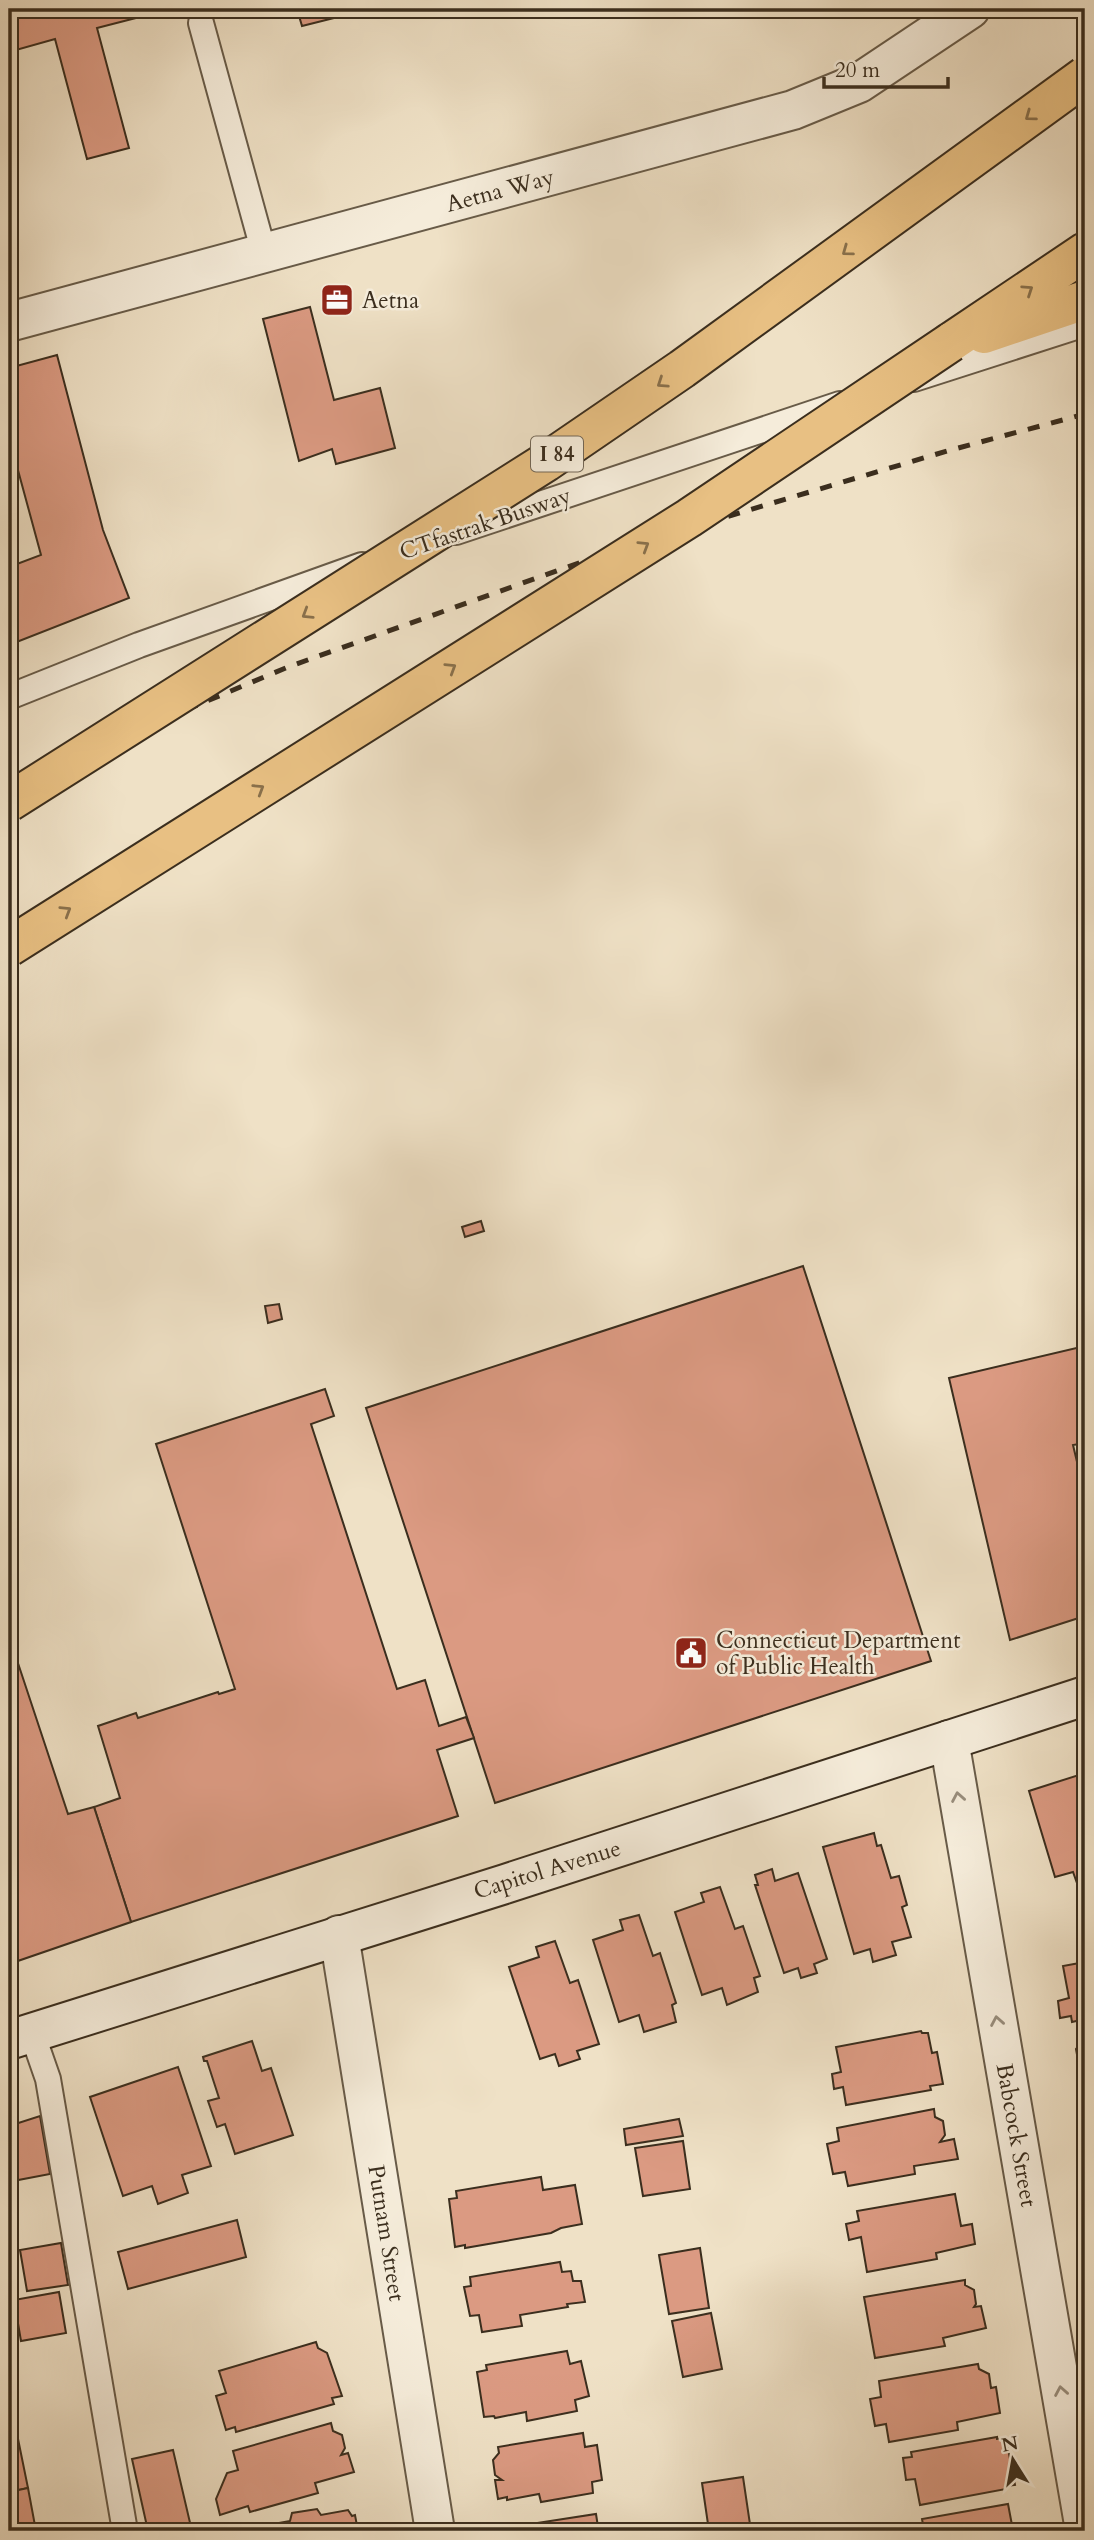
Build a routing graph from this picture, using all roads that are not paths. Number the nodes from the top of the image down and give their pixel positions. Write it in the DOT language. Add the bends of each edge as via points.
graph roads {
  1 [pos="970,9"];
  2 [pos="201,23"];
  3 [pos="1085,76"];
  4 [pos="1085,252"];
  5 [pos="264,253"];
  6 [pos="1085,300"];
  7 [pos="9,322"];
  8 [pos="1085,324"];
  9 [pos="951,342"];
  10 [pos="9,697"];
  11 [pos="9,802"];
  12 [pos="9,947"];
  13 [pos="1085,1696"];
  14 [pos="949,1740"];
  15 [pos="339,1935"];
  16 [pos="20,2037"];
  17 [pos="1085,2530"];
  18 [pos="125,2531"];
  19 [pos="435,2531"];
  1 -- 5 [label="street, Aetna Way" via="859,83 808,105"];
  2 -- 5 [label="lane"];
  3 -- 11 [label="highway, I 84, one-way, bridge" via="744,325 546,462"];
  9 -- 4 [label="highway, one-way"];
  5 -- 7 [label="street, Aetna Way"];
  6 -- 9 [label="highway"];
  8 -- 10 [label="lane, CTfastrak Busway" via="428,542 139,645"];
  12 -- 9 [label="highway, one-way, bridge" via="709,505"];
  13 -- 14 [label="street, Capitol Avenue"];
  14 -- 15 [label="street, Capitol Avenue"];
  17 -- 14 [label="street, Babcock Street, one-way"];
  15 -- 16 [label="street, Capitol Avenue"];
  15 -- 19 [label="street, Putnam Street"];
  16 -- 18 [label="lane" via="48,2079"];
}
